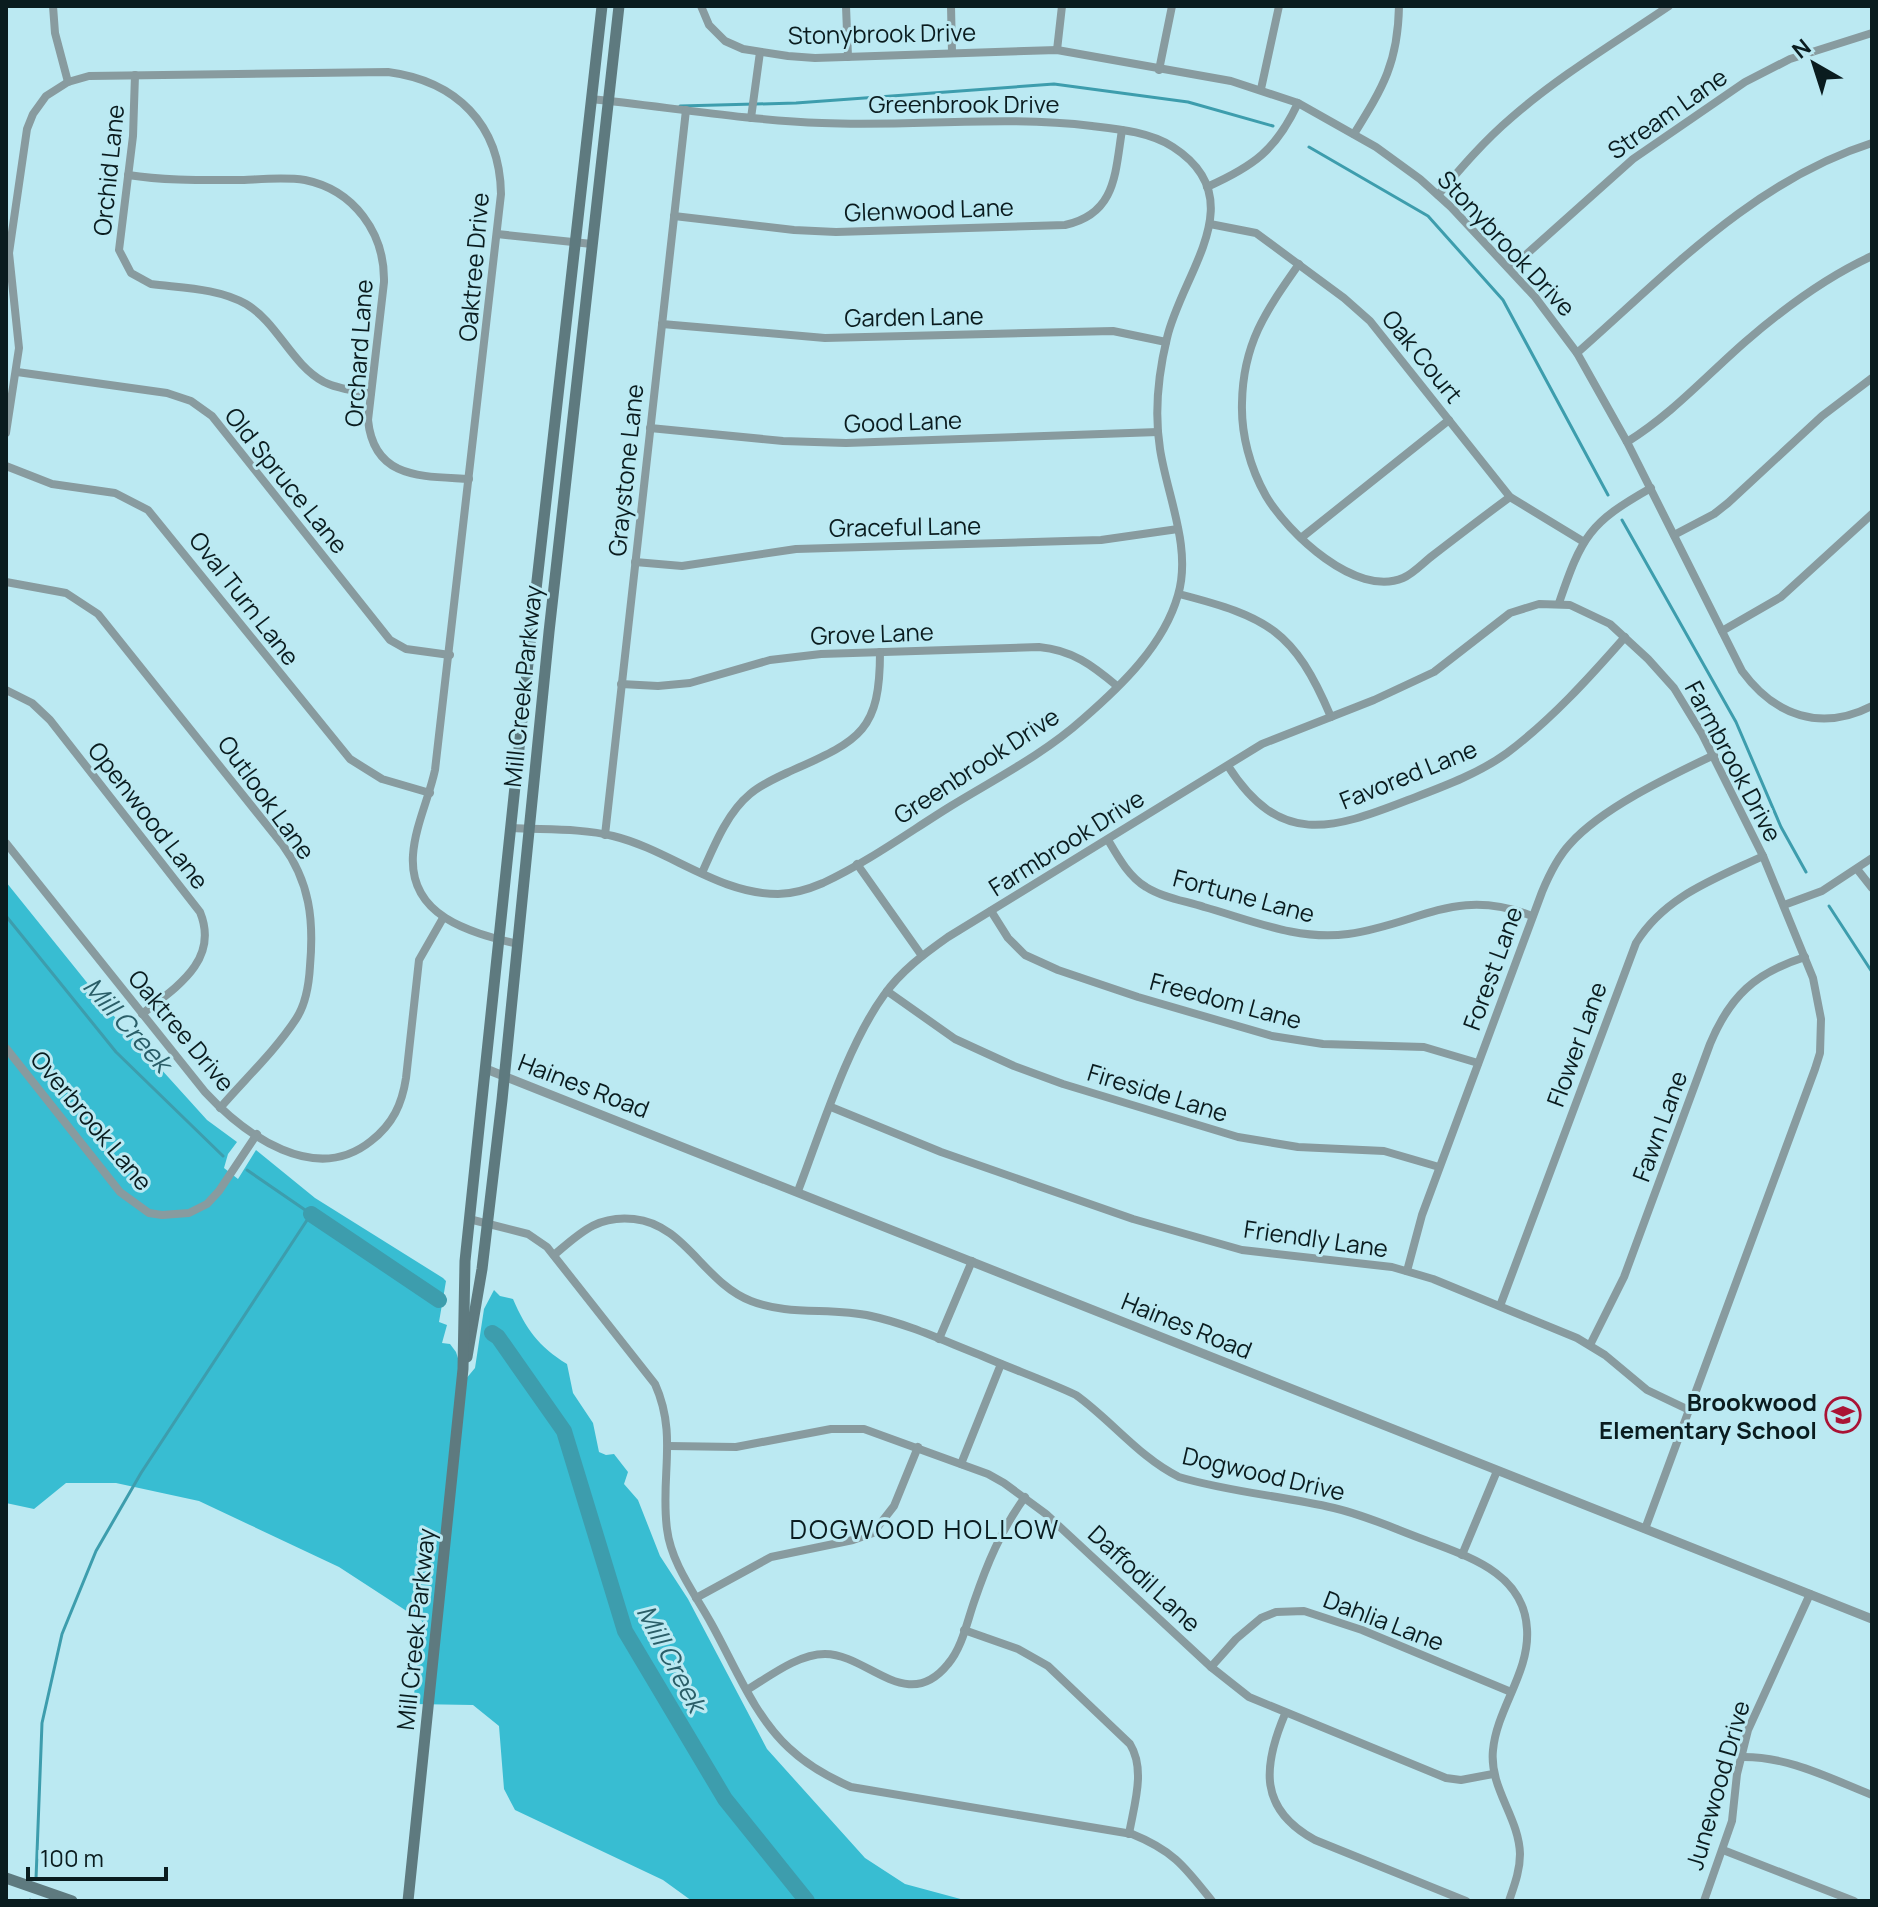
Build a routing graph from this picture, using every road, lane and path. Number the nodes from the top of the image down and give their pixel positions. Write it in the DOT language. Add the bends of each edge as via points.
graph roads {
  1 [pos="53,6"];
  2 [pos="602,6"];
  3 [pos="619,6"];
  4 [pos="701,6"];
  5 [pos="846,6"];
  6 [pos="951,6"];
  7 [pos="1062,6"];
  8 [pos="1172,6"];
  9 [pos="1279,6"];
  10 [pos="1399,6"];
  11 [pos="1669,6"];
  12 [pos="1872,33"];
  13 [pos="1057,50"];
  14 [pos="760,52"];
  15 [pos="952,52"];
  16 [pos="848,57"];
  17 [pos="1159,70"];
  18 [pos="135,75"];
  19 [pos="68,82"];
  20 [pos="1261,89"];
  21 [pos="591,99"];
  22 [pos="609,101"];
  23 [pos="1298,103"];
  24 [pos="686,110"];
  25 [pos="751,118"];
  26 [pos="1122,130"];
  27 [pos="1354,134"];
  28 [pos="1872,143"];
  29 [pos="128,175"];
  30 [pos="1207,187"];
  31 [pos="1438,195"];
  32 [pos="674,216"];
  33 [pos="1210,224"];
  34 [pos="497,234"];
  35 [pos="574,242"];
  36 [pos="592,244"];
  37 [pos="1872,256"];
  38 [pos="1299,264"];
  39 [pos="1510,269"];
  40 [pos="662,324"];
  41 [pos="1166,342"];
  42 [pos="1577,353"];
  43 [pos="17,372"];
  44 [pos="1872,378"];
  45 [pos="371,393"];
  46 [pos="1449,420"];
  47 [pos="650,428"];
  48 [pos="1158,432"];
  49 [pos="6,433"];
  50 [pos="1627,442"];
  51 [pos="6,466"];
  52 [pos="469,479"];
  53 [pos="1651,488"];
  54 [pos="1510,497"];
  55 [pos="1872,514"];
  56 [pos="1178,529"];
  57 [pos="1674,535"];
  58 [pos="1301,538"];
  59 [pos="1584,542"];
  60 [pos="635,562"];
  61 [pos="6,582"];
  62 [pos="1179,594"];
  63 [pos="1559,603"];
  64 [pos="1722,631"];
  65 [pos="1625,637"];
  66 [pos="880,652"];
  67 [pos="450,655"];
  68 [pos="621,684"];
  69 [pos="1117,686"];
  70 [pos="6,690"];
  71 [pos="1872,706"];
  72 [pos="1331,717"];
  73 [pos="1714,755"];
  74 [pos="1228,766"];
  75 [pos="430,793"];
  76 [pos="511,828"];
  77 [pos="529,829"];
  78 [pos="605,835"];
  79 [pos="1108,840"];
  80 [pos="6,843"];
  81 [pos="1763,856"];
  82 [pos="1872,858"];
  83 [pos="857,864"];
  84 [pos="1857,869"];
  85 [pos="702,873"];
  86 [pos="1872,888"];
  87 [pos="1784,905"];
  88 [pos="991,911"];
  89 [pos="1532,916"];
  90 [pos="443,918"];
  91 [pos="499,939"];
  92 [pos="517,944"];
  93 [pos="922,956"];
  94 [pos="1805,957"];
  95 [pos="887,991"];
  96 [pos="142,1014"];
  97 [pos="6,1048"];
  98 [pos="1478,1063"];
  99 [pos="486,1069"];
  100 [pos="504,1076"];
  101 [pos="831,1107"];
  102 [pos="220,1108"];
  103 [pos="257,1134"];
  104 [pos="1439,1167"];
  105 [pos="798,1191"];
  106 [pos="469,1219"];
  107 [pos="487,1223"];
  108 [pos="554,1255"];
  109 [pos="972,1261"];
  110 [pos="1407,1271"];
  111 [pos="1500,1306"];
  112 [pos="939,1339"];
  113 [pos="1590,1345"];
  114 [pos="1001,1364"];
  115 [pos="463,1369"];
  116 [pos="1689,1410"];
  117 [pos="669,1446"];
  118 [pos="918,1447"];
  119 [pos="961,1464"];
  120 [pos="1497,1471"];
  121 [pos="1025,1497"];
  122 [pos="1645,1529"];
  123 [pos="1462,1555"];
  124 [pos="1810,1594"];
  125 [pos="696,1598"];
  126 [pos="1872,1619"];
  127 [pos="964,1630"];
  128 [pos="1211,1667"];
  129 [pos="747,1690"];
  130 [pos="1511,1692"];
  131 [pos="1285,1714"];
  132 [pos="1741,1757"];
  133 [pos="1493,1774"];
  134 [pos="1872,1795"];
  135 [pos="1129,1834"];
  136 [pos="1723,1850"];
  137 [pos="6,1878"];
  138 [pos="407,1898"];
  139 [pos="72,1901"];
  140 [pos="1212,1901"];
  141 [pos="1466,1901"];
  142 [pos="1509,1901"];
  143 [pos="1704,1901"];
  144 [pos="1854,1901"];
  1 -- 19 [label="street"];
  2 -- 21 [label="main road, Mill Creek Parkway"];
  3 -- 22 [label="main road, Mill Creek Parkway"];
  4 -- 14 [label="street, Stonybrook Drive" via="709,25 725,41"];
  5 -- 16 [label="street"];
  6 -- 15 [label="street"];
  7 -- 13 [label="street"];
  8 -- 17 [label="street"];
  9 -- 20 [label="street"];
  10 -- 27 [label="street" via="1390,70"];
  11 -- 31 [label="street" via="1512,117"];
  12 -- 39 [label="street, Stream Lane" via="1790,59 1745,82 1633,159"];
  13 -- 15 [label="street, Stonybrook Drive"];
  13 -- 17 [label="street, Stonybrook Drive"];
  14 -- 16 [label="street, Stonybrook Drive"];
  14 -- 25 [label="street"];
  15 -- 16 [label="street, Stonybrook Drive"];
  17 -- 20 [label="street, Stonybrook Drive"];
  18 -- 19 [label="street, Oaktree Drive"];
  18 -- 29 [label="street, Orchid Lane"];
  18 -- 34 [label="street, Oaktree Drive" via="388,72 434,84 467,107 490,141 501,180"];
  19 -- 43 [label="street" via="46,96 27,129 9,253 19,335"];
  20 -- 23 [label="street, Stonybrook Drive"];
  21 -- 22 [label="street, Greenbrook Drive"];
  21 -- 35 [label="main road, Mill Creek Parkway"];
  22 -- 24 [label="street, Greenbrook Drive"];
  22 -- 36 [label="main road, Mill Creek Parkway"];
  23 -- 27 [label="street, Stonybrook Drive"];
  23 -- 30 [label="street" via="1278,141 1264,155"];
  24 -- 25 [label="street, Greenbrook Drive"];
  24 -- 32 [label="street, Graystone Lane"];
  25 -- 26 [label="street, Greenbrook Drive" via="861,124 1021,120"];
  26 -- 30 [label="street, Greenbrook Drive" via="1178,150"];
  26 -- 32 [label="street, Glenwood Lane" via="1105,201 1085,219 1065,225 836,232"];
  27 -- 31 [label="street, Stonybrook Drive"];
  28 -- 42 [label="street" via="1798,174 1722,224"];
  29 -- 45 [label="street, Orchid Lane" via="119,241 131,273 151,284 234,298 269,323 321,380"];
  29 -- 45 [label="street, Orchard Lane" via="304,180 351,202 374,231 383,260"];
  30 -- 33 [label="street, Greenbrook Drive"];
  31 -- 39 [label="street, Stonybrook Drive"];
  32 -- 40 [label="street, Graystone Lane"];
  33 -- 38 [label="street, Oak Court" via="1256,233"];
  33 -- 41 [label="street, Greenbrook Drive"];
  34 -- 35 [label="street"];
  34 -- 52 [label="street, Oaktree Drive"];
  35 -- 36 [label="street"];
  35 -- 76 [label="main road, Mill Creek Parkway"];
  36 -- 77 [label="main road, Mill Creek Parkway"];
  37 -- 50 [label="street" via="1777,315 1669,413"];
  38 -- 46 [label="street, Oak Court" via="1370,321"];
  38 -- 58 [label="street" via="1264,314 1246,360 1242,402 1243,439 1266,496"];
  39 -- 42 [label="street, Stonybrook Drive"];
  40 -- 41 [label="street, Garden Lane" via="825,338 1113,331"];
  40 -- 47 [label="street, Graystone Lane"];
  41 -- 48 [label="street, Greenbrook Drive"];
  42 -- 50 [label="street, Stonybrook Drive"];
  43 -- 49 [label="street"];
  43 -- 67 [label="street, Old Spruce Lane" via="167,393 202,408 390,640 406,649"];
  44 -- 57 [label="street" via="1822,416 1728,503"];
  45 -- 52 [label="street, Orchard Lane" via="369,431 389,464 408,474"];
  46 -- 54 [label="street, Oak Court"];
  46 -- 58 [label="street"];
  47 -- 48 [label="street, Good Lane" via="846,443"];
  47 -- 60 [label="street, Graystone Lane"];
  48 -- 56 [label="street, Greenbrook Drive"];
  50 -- 53 [label="street, Stonybrook Drive"];
  51 -- 75 [label="street, Oval Turn Lane" via="52,484 115,493 148,510 350,759 382,779"];
  52 -- 67 [label="street, Oaktree Drive"];
  53 -- 57 [label="street, Stonybrook Drive"];
  53 -- 59 [label="street" via="1609,513"];
  54 -- 58 [label="street" via="1403,578 1374,583 1348,573"];
  54 -- 59 [label="street, Oak Court"];
  55 -- 64 [label="street" via="1781,597"];
  56 -- 60 [label="street, Graceful Lane" via="1101,540 796,549 682,566"];
  56 -- 62 [label="street, Greenbrook Drive"];
  57 -- 64 [label="street, Stonybrook Drive"];
  59 -- 63 [label="street"];
  60 -- 68 [label="street, Graystone Lane"];
  61 -- 102 [label="street, Outlook Lane" via="66,593 98,614 282,844 307,890 313,934 301,1010"];
  62 -- 69 [label="street, Greenbrook Drive" via="1153,645"];
  62 -- 72 [label="street" via="1244,612 1272,629 1297,652"];
  63 -- 65 [label="street, Farmbrook Drive" via="1581,608"];
  63 -- 72 [label="street, Farmbrook Drive" via="1510,613 1434,672"];
  64 -- 71 [label="street, Stonybrook Drive" via="1748,679 1778,706 1806,717 1836,718"];
  65 -- 73 [label="street, Farmbrook Drive" via="1674,688"];
  65 -- 74 [label="street, Favored Lane" via="1554,713 1506,754 1472,774 1355,819 1319,826 1273,814 1247,794"];
  66 -- 68 [label="street, Grove Lane" via="787,657 674,685"];
  66 -- 69 [label="street, Grove Lane" via="1055,648 1080,657"];
  66 -- 85 [label="street" via="877,705 860,731 843,746 749,794 732,814"];
  67 -- 75 [label="street, Oaktree Drive"];
  68 -- 78 [label="street, Graystone Lane"];
  69 -- 83 [label="street, Greenbrook Drive" via="1050,744"];
  70 -- 96 [label="street, Openwood Lane" via="46,715 200,912 206,936 198,964"];
  72 -- 74 [label="street, Farmbrook Drive" via="1277,737"];
  73 -- 81 [label="street, Farmbrook Drive"];
  73 -- 89 [label="street, Forest Lane" via="1581,833 1560,856"];
  74 -- 79 [label="street, Farmbrook Drive"];
  75 -- 90 [label="street, Oaktree Drive" via="415,841 414,869 424,897"];
  76 -- 77 [label="street, Greenbrook Drive"];
  76 -- 91 [label="main road, Mill Creek Parkway"];
  77 -- 78 [label="street, Greenbrook Drive"];
  77 -- 92 [label="main road, Mill Creek Parkway"];
  78 -- 85 [label="street, Greenbrook Drive"];
  79 -- 88 [label="street, Farmbrook Drive"];
  79 -- 89 [label="street, Fortune Lane" via="1126,868 1149,889 1305,934 1347,934 1469,904 1501,906"];
  80 -- 96 [label="street, Oaktree Drive"];
  81 -- 87 [label="street, Farmbrook Drive"];
  81 -- 111 [label="street, Flower Lane" via="1678,898 1636,943"];
  82 -- 84 [label="street"];
  83 -- 85 [label="street, Greenbrook Drive" via="816,886 783,894 745,890"];
  83 -- 93 [label="street"];
  84 -- 86 [label="street"];
  84 -- 87 [label="street" via="1822,891"];
  87 -- 94 [label="street, Farmbrook Drive"];
  88 -- 93 [label="street, Farmbrook Drive"];
  88 -- 98 [label="street, Freedom Lane" via="1025,955 1138,997 1272,1036 1323,1044 1424,1047"];
  89 -- 98 [label="street, Forest Lane"];
  90 -- 91 [label="street"];
  90 -- 103 [label="street, Oaktree Drive" via="419,960 403,1095 388,1126 363,1147 330,1158 302,1157"];
  91 -- 92 [label="street"];
  91 -- 99 [label="main road, Mill Creek Parkway"];
  92 -- 100 [label="main road, Mill Creek Parkway"];
  93 -- 95 [label="street, Farmbrook Drive"];
  94 -- 113 [label="street, Fawn Lane" via="1765,973 1725,1013 1624,1277"];
  94 -- 116 [label="street, Farmbrook Drive" via="1819,1000 1820,1053"];
  95 -- 101 [label="street, Farmbrook Drive" via="859,1036"];
  95 -- 104 [label="street, Fireside Lane" via="955,1039 1063,1084 1238,1137 1298,1147 1384,1151"];
  96 -- 102 [label="street, Oaktree Drive"];
  97 -- 103 [label="street, Overbrook Lane" via="120,1192 149,1213 189,1213 207,1204"];
  98 -- 104 [label="street, Forest Lane"];
  99 -- 100 [label="street, Haines Road"];
  99 -- 106 [label="main road, Mill Creek Parkway"];
  100 -- 105 [label="street, Haines Road"];
  100 -- 107 [label="main road, Mill Creek Parkway"];
  101 -- 105 [label="street, Farmbrook Drive"];
  101 -- 110 [label="street, Friendly Lane" via="941,1152 1147,1223 1242,1250"];
  102 -- 103 [label="street, Oaktree Drive"];
  104 -- 110 [label="street, Forest Lane"];
  105 -- 109 [label="street, Haines Road"];
  106 -- 107 [label="street"];
  106 -- 115 [label="main road, Mill Creek Parkway"];
  107 -- 108 [label="street" via="528,1234"];
  107 -- 115 [label="main road, Mill Creek Parkway"];
  108 -- 112 [label="street, Dogwood Drive" via="604,1219 644,1220 668,1231 719,1283 746,1299 774,1308 872,1316"];
  108 -- 117 [label="street" via="655,1384"];
  109 -- 112 [label="street"];
  109 -- 120 [label="street, Haines Road"];
  110 -- 111 [label="street, Friendly Lane"];
  111 -- 113 [label="street, Friendly Lane"];
  112 -- 114 [label="street, Dogwood Drive"];
  113 -- 116 [label="street, Friendly Lane" via="1647,1390"];
  114 -- 119 [label="street"];
  114 -- 123 [label="street, Dogwood Drive" via="1076,1395 1179,1477 1343,1510"];
  115 -- 138 [label="main road, Mill Creek Parkway"];
  116 -- 122 [label="street, Farmbrook Drive"];
  117 -- 118 [label="street, Daffodil Lane" via="736,1447 847,1428 876,1431"];
  117 -- 125 [label="street" via="667,1528"];
  118 -- 119 [label="street, Daffodil Lane"];
  118 -- 125 [label="street" via="894,1506 873,1533 771,1557"];
  119 -- 121 [label="street, Daffodil Lane"];
  120 -- 122 [label="street, Haines Road"];
  120 -- 123 [label="street"];
  121 -- 127 [label="street" via="995,1545"];
  121 -- 128 [label="street, Daffodil Lane"];
  122 -- 124 [label="street, Haines Road"];
  123 -- 130 [label="street, Dogwood Drive" via="1506,1580 1525,1614 1526,1651"];
  124 -- 126 [label="street, Haines Road"];
  124 -- 132 [label="street, Junewood Drive" via="1753,1717"];
  125 -- 129 [label="street"];
  127 -- 129 [label="street" via="950,1663 922,1682 889,1680 827,1654 807,1656"];
  127 -- 135 [label="street" via="1048,1666 1130,1744 1139,1770"];
  128 -- 130 [label="street, Dahlia Lane" via="1261,1618 1304,1611"];
  128 -- 131 [label="street, Daffodil Lane" via="1249,1697"];
  129 -- 135 [label="street" via="788,1747 851,1787"];
  130 -- 133 [label="street, Dogwood Drive" via="1494,1740"];
  131 -- 133 [label="street, Daffodil Lane" via="1446,1778"];
  131 -- 141 [label="street" via="1268,1772 1276,1804 1293,1825 1315,1840"];
  132 -- 134 [label="street" via="1794,1764"];
  132 -- 136 [label="street, Junewood Drive"];
  133 -- 142 [label="street, Dogwood Drive" via="1520,1851"];
  135 -- 140 [label="street" via="1166,1849"];
  136 -- 143 [label="street, Junewood Drive"];
  136 -- 144 [label="street"];
  137 -- 139 [label="main road"];
}
